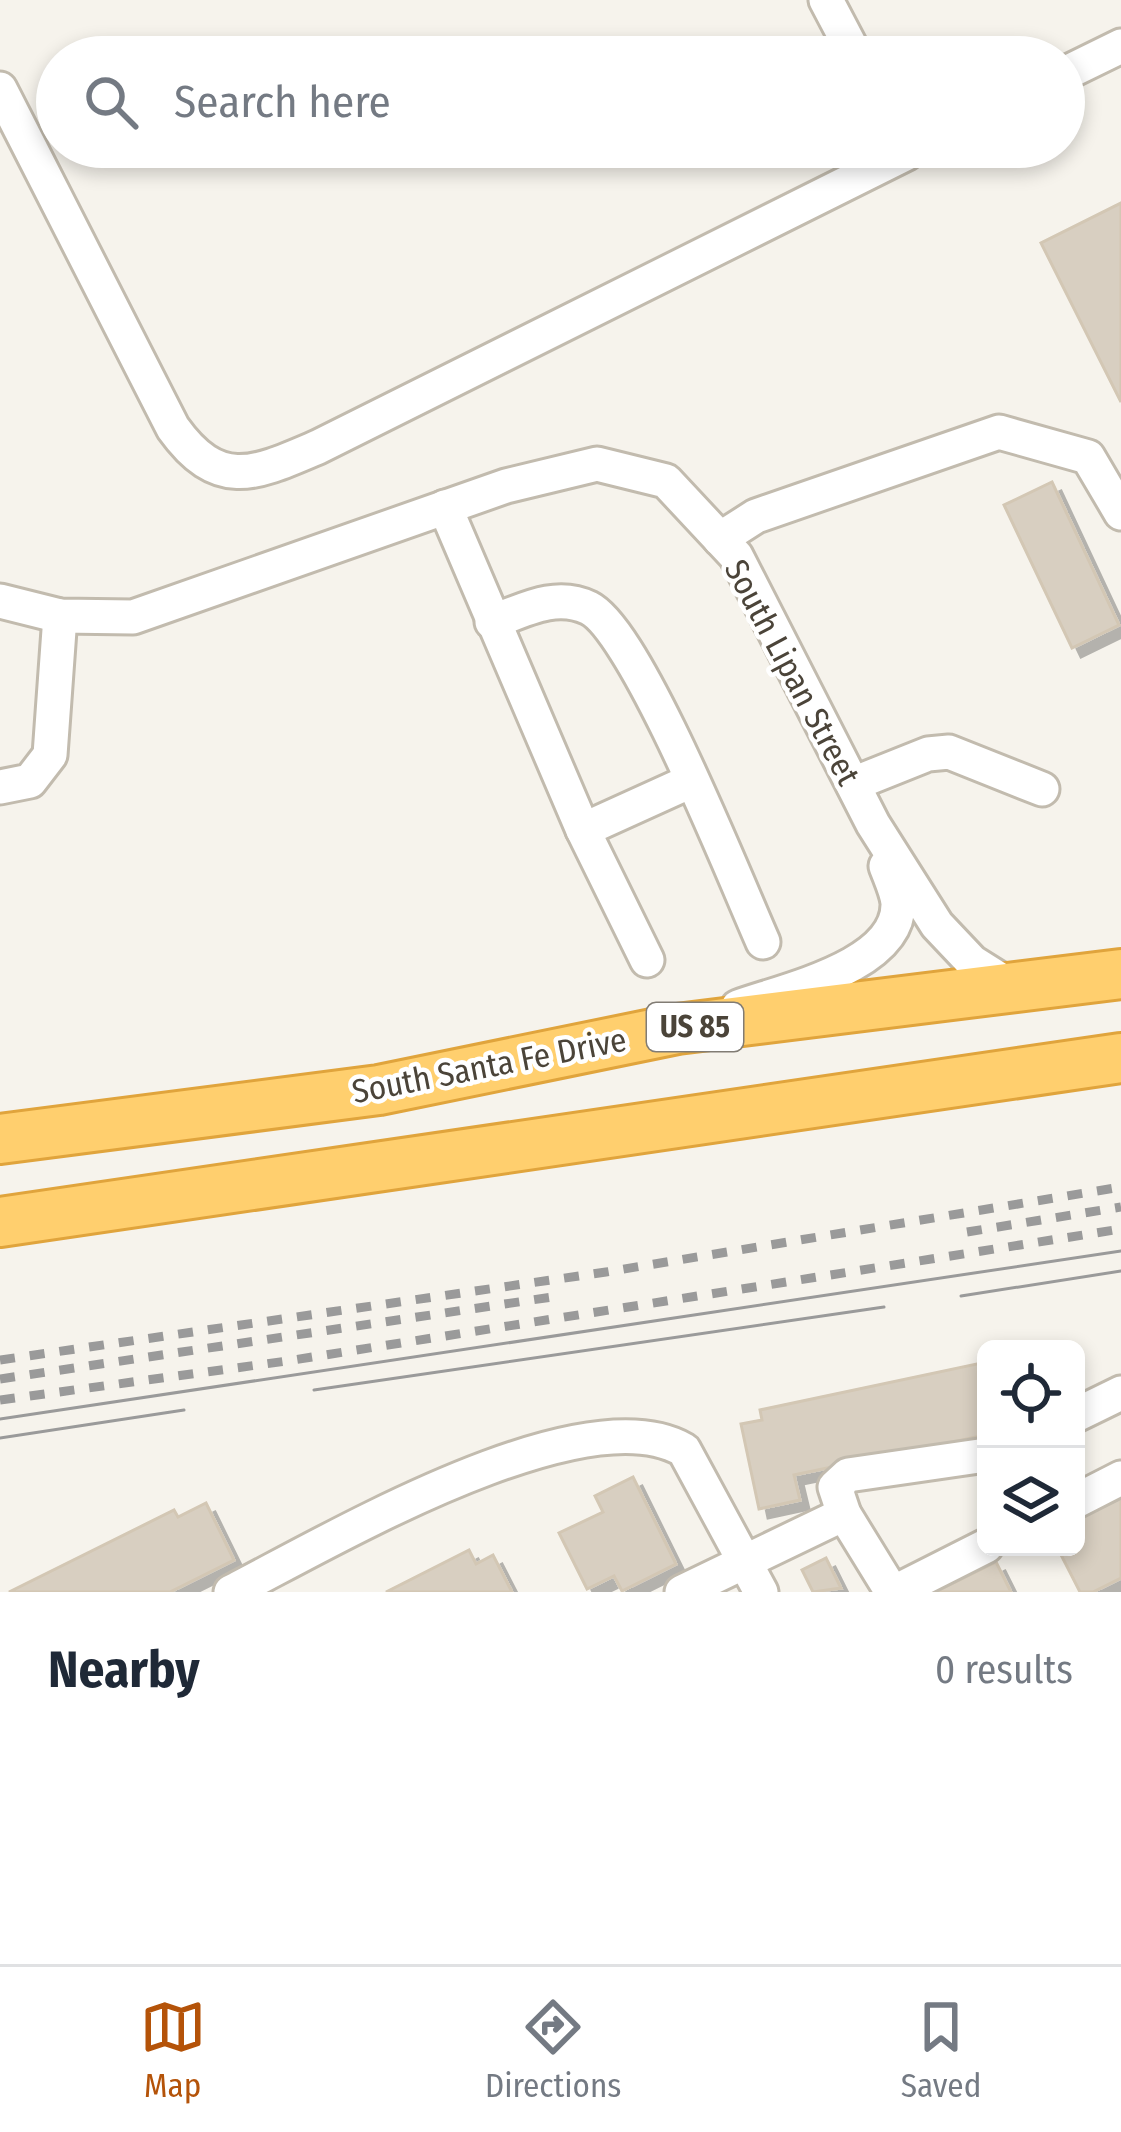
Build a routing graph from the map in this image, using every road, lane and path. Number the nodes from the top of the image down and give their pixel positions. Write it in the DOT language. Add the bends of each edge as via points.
graph roads {
  1 [pos="826,0"];
  2 [pos="845,36"];
  3 [pos="1121,46"];
  4 [pos="1085,64"];
  5 [pos="0,89"];
  6 [pos="36,160"];
  7 [pos="40,168"];
  8 [pos="872,168"];
  9 [pos="445,507"];
  10 [pos="1121,513"];
  11 [pos="720,539"];
  12 [pos="0,601"];
  13 [pos="60,616"];
  14 [pos="492,622"];
  15 [pos="691,781"];
  16 [pos="853,784"];
  17 [pos="0,787"];
  18 [pos="1042,789"];
  19 [pos="873,824"];
  20 [pos="583,830"];
  21 [pos="763,942"];
  22 [pos="647,960"];
  23 [pos="1121,974"];
  24 [pos="1015,989"];
  25 [pos="677,1029"];
  26 [pos="1121,1058"];
  27 [pos="0,1138"];
  28 [pos="98,1207"];
  29 [pos="0,1222"];
  30 [pos="0,1241"];
  31 [pos="1121,1393"];
  32 [pos="1085,1411"];
  33 [pos="977,1456"];
  34 [pos="1121,1478"];
  35 [pos="1085,1496"];
  36 [pos="844,1514"];
  37 [pos="977,1550"];
  38 [pos="744,1560"];
  39 [pos="231,1592"];
  40 [pos="682,1592"];
  41 [pos="761,1592"];
  42 [pos="894,1592"];
  1 -- 2 [label="street"];
  3 -- 4 [label="street"];
  5 -- 6 [label="street"];
  7 -- 8 [label="street" via="173,428 192,454 228,473 261,471 318,446"];
  9 -- 11 [label="street, South Lipan Street" via="597,464 666,481"];
  9 -- 13 [label="street, South Lipan Street" via="134,617"];
  9 -- 14 [label="street"];
  10 -- 11 [label="street" via="1088,457 999,432 756,516"];
  11 -- 16 [label="street, South Lipan Street"];
  12 -- 13 [label="street, South Lipan Street"];
  13 -- 17 [label="street" via="50,754 30,781"];
  14 -- 15 [label="street" via="554,600 606,620"];
  14 -- 20 [label="street"];
  15 -- 20 [label="street"];
  15 -- 21 [label="street"];
  16 -- 18 [label="street" via="949,752"];
  16 -- 19 [label="street, South Lipan Street"];
  19 -- 24 [label="street, South Lipan Street" via="937,926 972,962"];
  19 -- 25 [label="street, South Lipan Street" via="898,904 887,940 845,969"];
  20 -- 22 [label="street"];
  23 -- 24 [label="highway, South Santa Fe Drive / US 85"];
  24 -- 25 [label="highway, South Santa Fe Drive / US 85"];
  25 -- 27 [label="highway, South Santa Fe Drive / US 85" via="379,1090"];
  26 -- 28 [label="highway"];
  28 -- 29 [label="highway"];
  28 -- 30 [label="highway"];
  31 -- 32 [label="street"];
  33 -- 36 [label="street" via="848,1475 835,1487"];
  34 -- 35 [label="street"];
  36 -- 38 [label="street"];
  36 -- 42 [label="street"];
  37 -- 42 [label="street"];
  38 -- 39 [label="street" via="684,1450 665,1438 582,1441 452,1481"];
  38 -- 40 [label="street"];
  38 -- 41 [label="street"];
}
